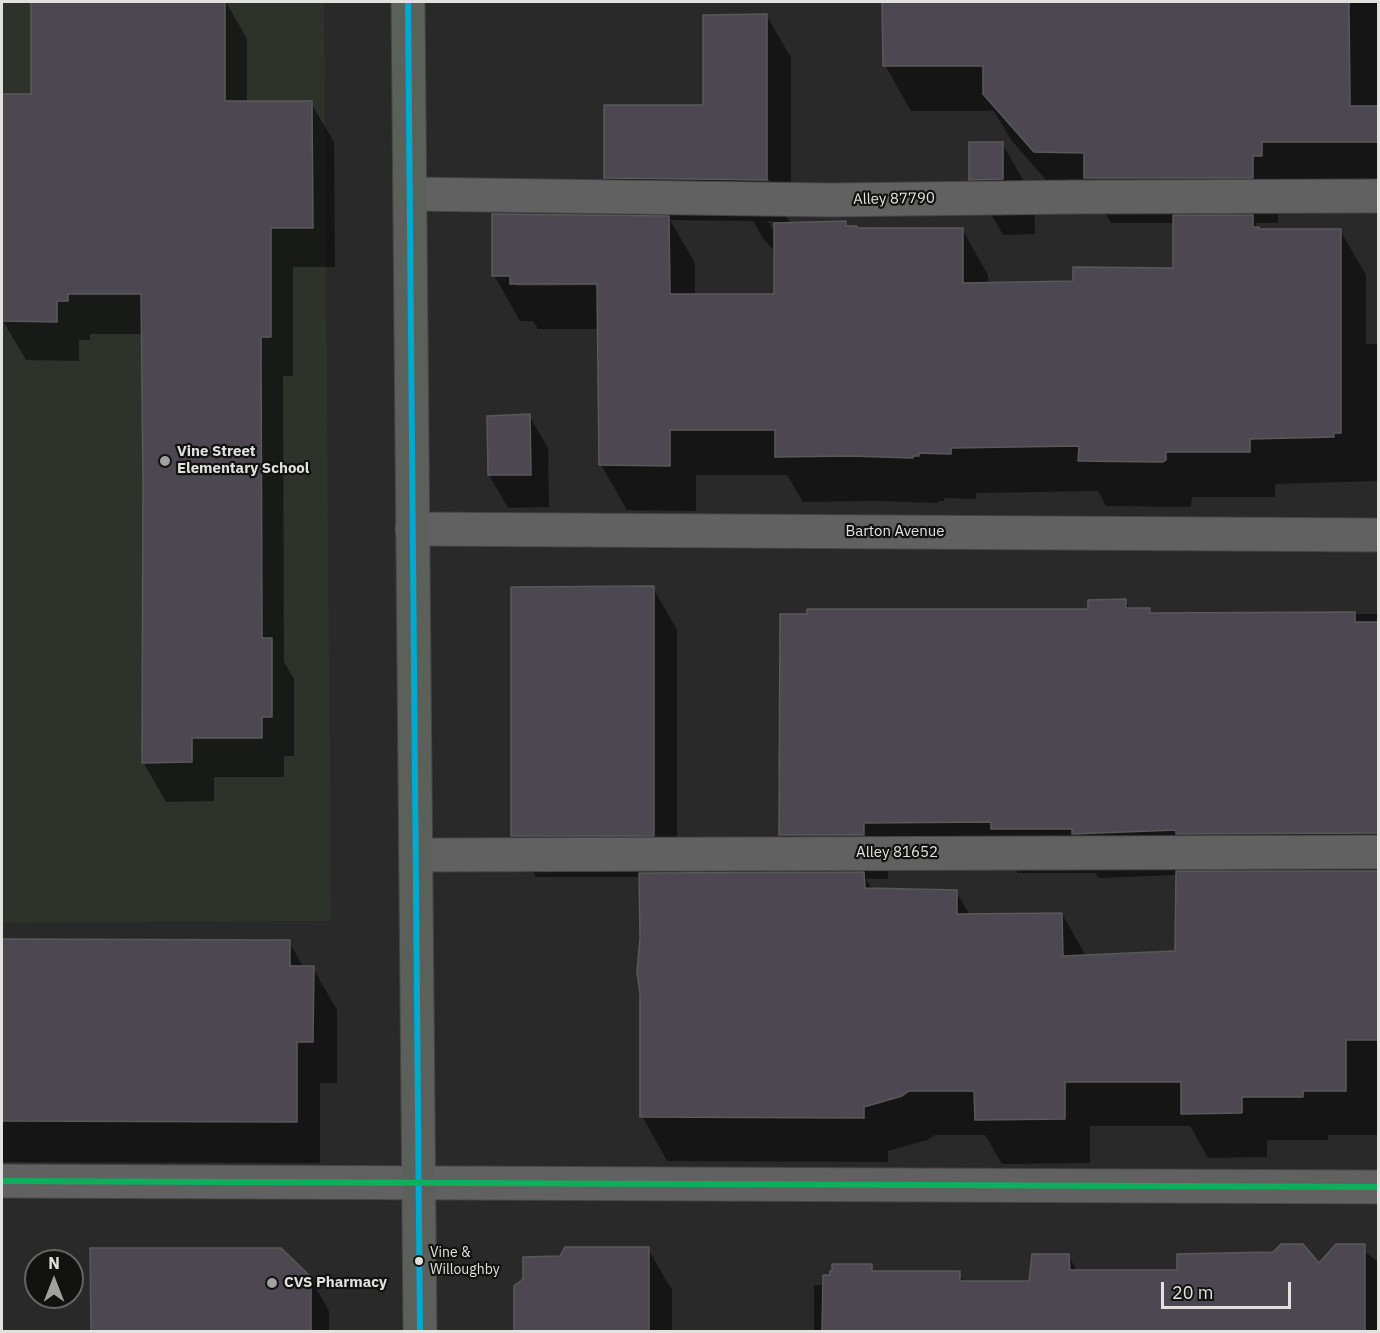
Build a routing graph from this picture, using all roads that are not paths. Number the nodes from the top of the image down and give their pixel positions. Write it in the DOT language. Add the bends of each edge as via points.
graph roads {
  1 [pos="408,2"];
  2 [pos="410,194"];
  3 [pos="1378,196"];
  4 [pos="412,529"];
  5 [pos="1378,535"];
  6 [pos="1378,852"];
  7 [pos="416,855"];
  8 [pos="2,1181"];
  9 [pos="420,1184"];
  10 [pos="1378,1187"];
  11 [pos="420,1332"];
  1 -- 2 [label="main road"];
  2 -- 3 [label="street, Alley 87790" via="830,200"];
  2 -- 4 [label="main road"];
  4 -- 5 [label="street, Barton Avenue"];
  4 -- 7 [label="main road"];
  6 -- 7 [label="street, Alley 81652"];
  7 -- 9 [label="main road"];
  8 -- 9 [label="street"];
  9 -- 10 [label="street"];
  9 -- 11 [label="main road"];
}
